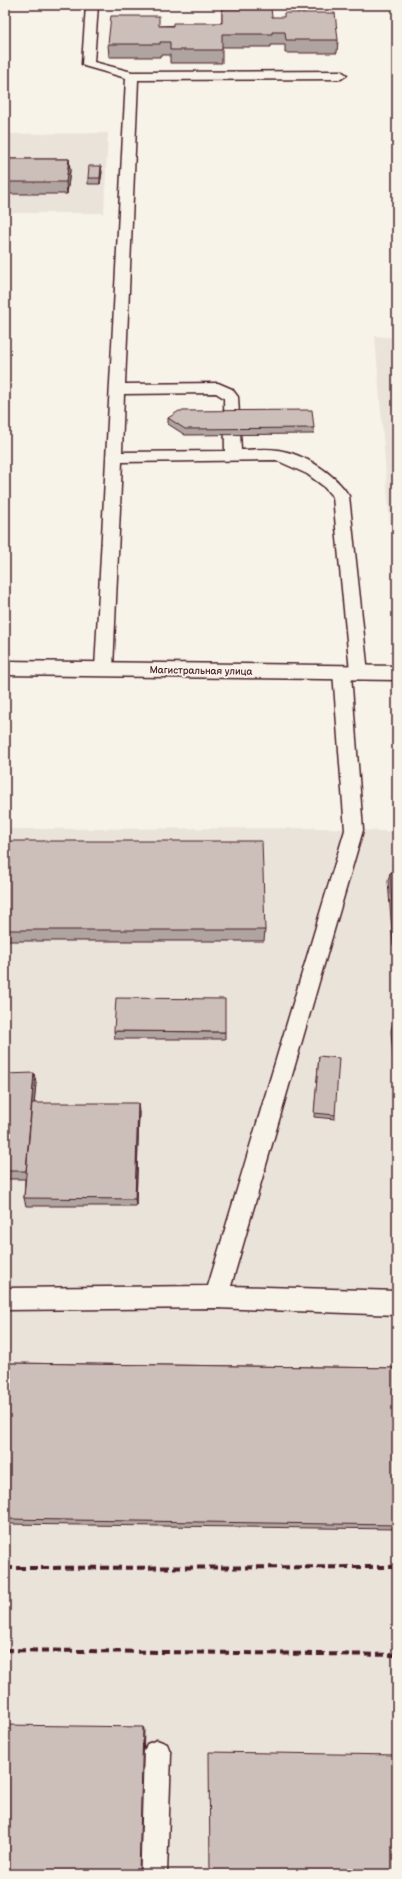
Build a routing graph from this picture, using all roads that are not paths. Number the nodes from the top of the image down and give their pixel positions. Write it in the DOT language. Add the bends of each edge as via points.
graph roads {
  1 [pos="92,5"];
  2 [pos="341,75"];
  3 [pos="132,76"];
  4 [pos="117,389"];
  5 [pos="233,456"];
  6 [pos="114,457"];
  7 [pos="5,668"];
  8 [pos="104,669"];
  9 [pos="351,672"];
  10 [pos="397,673"];
  11 [pos="216,1297"];
  12 [pos="5,1299"];
  13 [pos="397,1303"];
  14 [pos="157,1754"];
  15 [pos="153,1874"];
  1 -- 3 [label="lane" via="88,64"];
  2 -- 3 [label="lane"];
  3 -- 4 [label="lane"];
  4 -- 5 [label="lane" via="218,388 227,392 231,397"];
  4 -- 6 [label="lane"];
  5 -- 6 [label="lane"];
  5 -- 9 [label="lane" via="277,455 290,459 326,479 341,496"];
  6 -- 8 [label="lane"];
  7 -- 8 [label="main road, Магистральная улица"];
  8 -- 9 [label="main road, Магистральная улица"];
  9 -- 10 [label="main road, Магистральная улица"];
  9 -- 11 [label="lane" via="354,830"];
  11 -- 12 [label="lane"];
  11 -- 13 [label="lane"];
  14 -- 15 [label="lane"];
}
